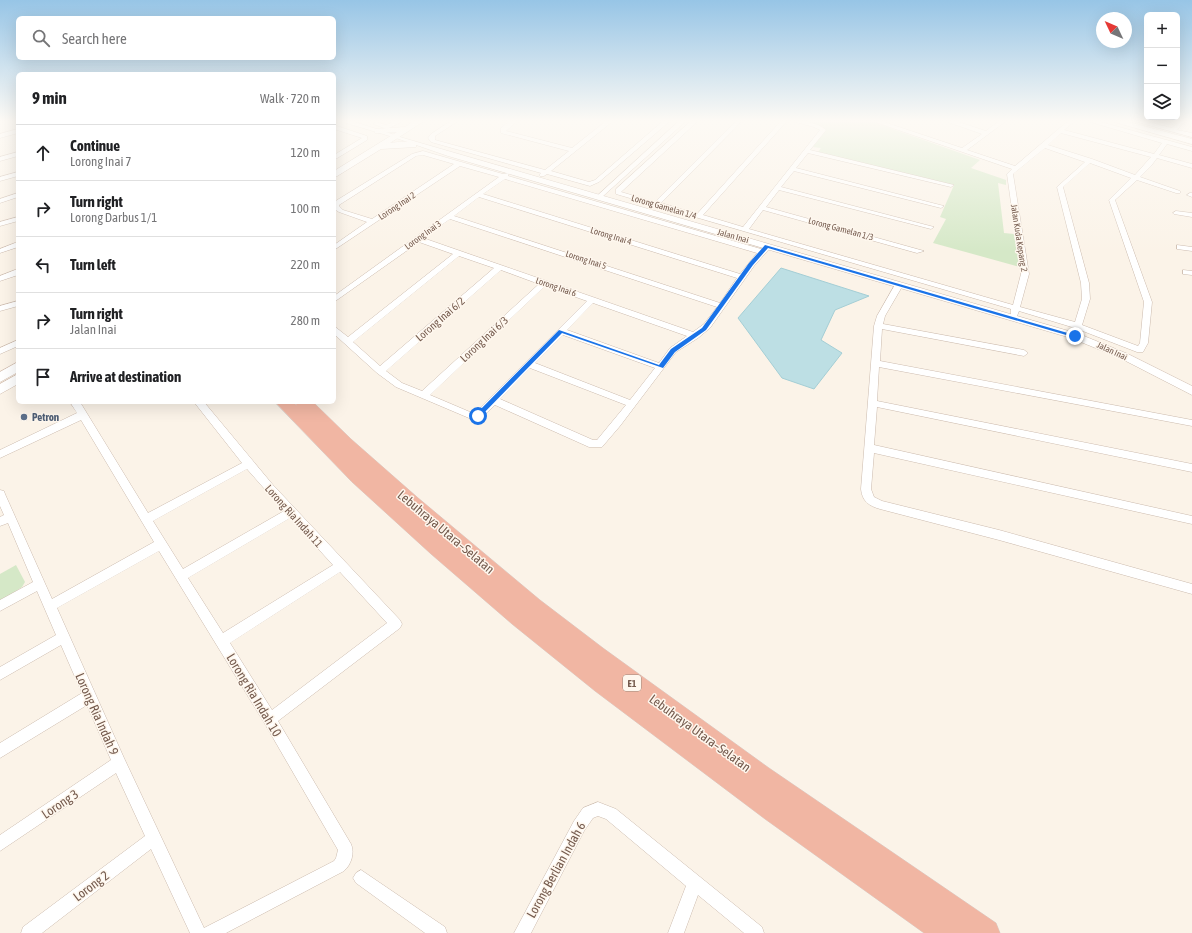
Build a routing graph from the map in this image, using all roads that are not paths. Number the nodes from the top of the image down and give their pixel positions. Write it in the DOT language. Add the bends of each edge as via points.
graph roads {
  1 [pos="350,165"];
  2 [pos="400,165"];
  3 [pos="458,165"];
  4 [pos="467,165"];
  5 [pos="481,165"];
  6 [pos="518,165"];
  7 [pos="554,165"];
  8 [pos="616,165"];
  9 [pos="635,165"];
  10 [pos="647,165"];
  11 [pos="696,165"];
  12 [pos="745,165"];
  13 [pos="795,165"];
  14 [pos="864,165"];
  15 [pos="1004,165"];
  16 [pos="1019,165"];
  17 [pos="1085,165"];
  18 [pos="1103,165"];
  19 [pos="1148,165"];
  20 [pos="1015,168"];
  21 [pos="792,169"];
  22 [pos="545,172"];
  23 [pos="336,173"];
  24 [pos="508,174"];
  25 [pos="16,175"];
  26 [pos="1135,176"];
  27 [pos="0,179"];
  28 [pos="537,179"];
  29 [pos="951,185"];
  30 [pos="778,188"];
  31 [pos="1178,192"];
  32 [pos="479,195"];
  33 [pos="16,196"];
  34 [pos="599,197"];
  35 [pos="0,201"];
  36 [pos="336,204"];
  37 [pos="656,205"];
  38 [pos="941,206"];
  39 [pos="336,207"];
  40 [pos="762,208"];
  41 [pos="1176,212"];
  42 [pos="1192,215"];
  43 [pos="449,216"];
  44 [pos="698,217"];
  45 [pos="16,219"];
  46 [pos="373,222"];
  47 [pos="0,224"];
  48 [pos="931,227"];
  49 [pos="744,230"];
  50 [pos="418,239"];
  51 [pos="16,246"];
  52 [pos="336,247"];
  53 [pos="1180,247"];
  54 [pos="764,249"];
  55 [pos="1192,249"];
  56 [pos="0,251"];
  57 [pos="920,251"];
  58 [pos="458,253"];
  59 [pos="500,267"];
  60 [pos="16,273"];
  61 [pos="742,277"];
  62 [pos="0,279"];
  63 [pos="544,283"];
  64 [pos="899,285"];
  65 [pos="336,299"];
  66 [pos="592,300"];
  67 [pos="16,304"];
  68 [pos="722,306"];
  69 [pos="1016,308"];
  70 [pos="0,309"];
  71 [pos="1013,318"];
  72 [pos="878,326"];
  73 [pos="1078,326"];
  74 [pos="336,331"];
  75 [pos="561,331"];
  76 [pos="695,336"];
  77 [pos="348,342"];
  78 [pos="16,345"];
  79 [pos="0,351"];
  80 [pos="1024,352"];
  81 [pos="875,363"];
  82 [pos="529,364"];
  83 [pos="16,367"];
  84 [pos="660,367"];
  85 [pos="380,371"];
  86 [pos="0,378"];
  87 [pos="16,379"];
  88 [pos="0,390"];
  89 [pos="1192,391"];
  90 [pos="424,396"];
  91 [pos="493,400"];
  92 [pos="872,403"];
  93 [pos="76,404"];
  94 [pos="201,404"];
  95 [pos="285,404"];
  96 [pos="305,404"];
  97 [pos="632,404"];
  98 [pos="82,415"];
  99 [pos="1192,423"];
  100 [pos="869,448"];
  101 [pos="0,454"];
  102 [pos="248,464"];
  103 [pos="1192,468"];
  104 [pos="0,494"];
  105 [pos="290,513"];
  106 [pos="146,519"];
  107 [pos="5,520"];
  108 [pos="1192,520"];
  109 [pos="161,544"];
  110 [pos="340,566"];
  111 [pos="181,576"];
  112 [pos="40,584"];
  113 [pos="1192,589"];
  114 [pos="0,606"];
  115 [pos="50,606"];
  116 [pos="64,637"];
  117 [pos="222,642"];
  118 [pos="0,674"];
  119 [pos="90,695"];
  120 [pos="270,719"];
  121 [pos="0,751"];
  122 [pos="119,763"];
  123 [pos="153,839"];
  124 [pos="0,844"];
  125 [pos="361,878"];
  126 [pos="695,883"];
  127 [pos="29,933"];
  128 [pos="197,933"];
  129 [pos="210,933"];
  130 [pos="439,933"];
  131 [pos="522,933"];
  132 [pos="676,933"];
  133 [pos="756,933"];
  134 [pos="948,933"];
  135 [pos="986,933"];
  1 -- 23 [label="main road"];
  2 -- 36 [label="street"];
  3 -- 46 [label="street, Lorong Inai 2"];
  4 -- 24 [label="street"];
  5 -- 24 [label="street, Jalan Inai"];
  6 -- 22 [label="street"];
  7 -- 22 [label="street"];
  8 -- 22 [label="street" via="594,183 588,184"];
  9 -- 34 [label="street"];
  10 -- 37 [label="street, Lorong Gamelan 1/4" via="617,192"];
  11 -- 37 [label="street"];
  12 -- 44 [label="street"];
  13 -- 21 [label="street"];
  14 -- 29 [label="street"];
  15 -- 20 [label="street"];
  16 -- 20 [label="street"];
  17 -- 73 [label="street" via="1060,187 1086,283 1086,299"];
  18 -- 26 [label="street"];
  19 -- 26 [label="street"];
  20 -- 69 [label="street, Jalan Kuda Kepang 2" via="1010,175 1026,274"];
  21 -- 30 [label="street"];
  21 -- 38 [label="street"];
  22 -- 28 [label="street"];
  24 -- 28 [label="street, Jalan Inai"];
  24 -- 32 [label="street, Lorong Inai 3"];
  24 -- 54 [label="street"];
  25 -- 27 [label="street"];
  26 -- 31 [label="street"];
  26 -- 73 [label="street, Lorong Gamelan 1/4" via="1112,200 1148,302 1143,346 1136,350"];
  28 -- 34 [label="street, Jalan Inai"];
  30 -- 40 [label="street"];
  30 -- 48 [label="street"];
  32 -- 43 [label="street, Lorong Inai 3"];
  32 -- 61 [label="street, Lorong Inai 4"];
  33 -- 35 [label="street"];
  34 -- 54 [label="street, Jalan Inai"];
  37 -- 44 [label="street, Lorong Gamelan 1/4"];
  39 -- 46 [label="street"];
  40 -- 49 [label="street"];
  40 -- 57 [label="street, Lorong Gamelan 1/3"];
  41 -- 42 [label="street"];
  43 -- 50 [label="street, Lorong Inai 3"];
  43 -- 68 [label="street, Lorong Inai 5"];
  44 -- 49 [label="street, Lorong Gamelan 1/4"];
  45 -- 47 [label="street"];
  46 -- 52 [label="street, Lorong Inai 2"];
  49 -- 69 [label="street, Lorong Gamelan 1/4"];
  50 -- 58 [label="street, Lorong Inai 6"];
  50 -- 65 [label="street, Lorong Inai 3"];
  51 -- 56 [label="street"];
  53 -- 55 [label="street"];
  54 -- 61 [label="street"];
  54 -- 64 [label="street, Jalan Inai"];
  58 -- 59 [label="street, Lorong Inai 6"];
  58 -- 77 [label="street"];
  59 -- 63 [label="street, Lorong Inai 6"];
  59 -- 85 [label="street, Lorong Inai 6/2"];
  60 -- 62 [label="street"];
  61 -- 68 [label="street"];
  63 -- 66 [label="street, Lorong Inai 6"];
  63 -- 90 [label="street, Lorong Inai 6/3"];
  64 -- 71 [label="street, Jalan Inai"];
  64 -- 72 [label="street"];
  66 -- 75 [label="street"];
  66 -- 76 [label="street, Lorong Inai 6"];
  67 -- 70 [label="street"];
  68 -- 76 [label="street" via="704,329"];
  69 -- 71 [label="street, Jalan Kuda Kepang 2"];
  69 -- 73 [label="street, Lorong Gamelan 1/4"];
  71 -- 89 [label="street, Jalan Inai" via="1098,344"];
  72 -- 80 [label="street"];
  72 -- 81 [label="street"];
  74 -- 77 [label="street"];
  75 -- 82 [label="street"];
  75 -- 84 [label="street"];
  76 -- 84 [label="street" via="673,350"];
  77 -- 85 [label="street"];
  78 -- 79 [label="street"];
  81 -- 92 [label="street"];
  81 -- 99 [label="street"];
  82 -- 91 [label="street"];
  82 -- 97 [label="street"];
  83 -- 86 [label="main road"];
  84 -- 97 [label="street"];
  85 -- 90 [label="street" via="399,385"];
  87 -- 88 [label="main road"];
  90 -- 91 [label="street" via="469,415 478,416"];
  91 -- 97 [label="street" via="592,444 599,444 604,440"];
  92 -- 100 [label="street"];
  92 -- 103 [label="street"];
  93 -- 98 [label="street, Lorong Ria Indah 10"];
  94 -- 102 [label="street, Lorong Ria Indah 11"];
  95 -- 134 [label="highway, Lebuhraya Utara–Selatan / E1" via="404,518 528,624 699,757"];
  96 -- 135 [label="highway, Lebuhraya Utara–Selatan / E1" via="417,508 552,621 682,720"];
  98 -- 101 [label="street"];
  98 -- 106 [label="street, Lorong Ria Indah 10"];
  100 -- 108 [label="street"];
  100 -- 113 [label="street" via="866,494 874,502"];
  102 -- 105 [label="street, Lorong Ria Indah 11"];
  102 -- 106 [label="street"];
  104 -- 107 [label="street, Lorong Ria Indah 9"];
  105 -- 110 [label="street, Lorong Ria Indah 11"];
  105 -- 111 [label="street"];
  106 -- 109 [label="street, Lorong Ria Indah 10"];
  107 -- 112 [label="street, Lorong Ria Indah 9"];
  109 -- 111 [label="street, Lorong Ria Indah 10"];
  109 -- 115 [label="street"];
  110 -- 117 [label="street"];
  110 -- 120 [label="street, Lorong Ria Indah 11" via="396,624"];
  111 -- 117 [label="street, Lorong Ria Indah 10"];
  112 -- 114 [label="street"];
  112 -- 115 [label="street, Lorong Ria Indah 9"];
  115 -- 116 [label="street, Lorong Ria Indah 9"];
  116 -- 118 [label="street"];
  116 -- 119 [label="street, Lorong Ria Indah 9"];
  117 -- 120 [label="street, Lorong Ria Indah 10"];
  119 -- 121 [label="street"];
  119 -- 122 [label="street, Lorong Ria Indah 9"];
  120 -- 129 [label="street, Lorong Ria Indah 10" via="342,841 346,855 339,866"];
  122 -- 123 [label="street, Lorong Ria Indah 9"];
  122 -- 124 [label="street, Lorong 3"];
  123 -- 127 [label="street, Lorong 2"];
  123 -- 128 [label="street, Lorong Ria Indah 9"];
  125 -- 130 [label="street"];
  126 -- 131 [label="street, Lorong Berlian Indah 6" via="611,814 598,809 593,810 579,826"];
  126 -- 132 [label="street"];
  126 -- 133 [label="street"];
}
